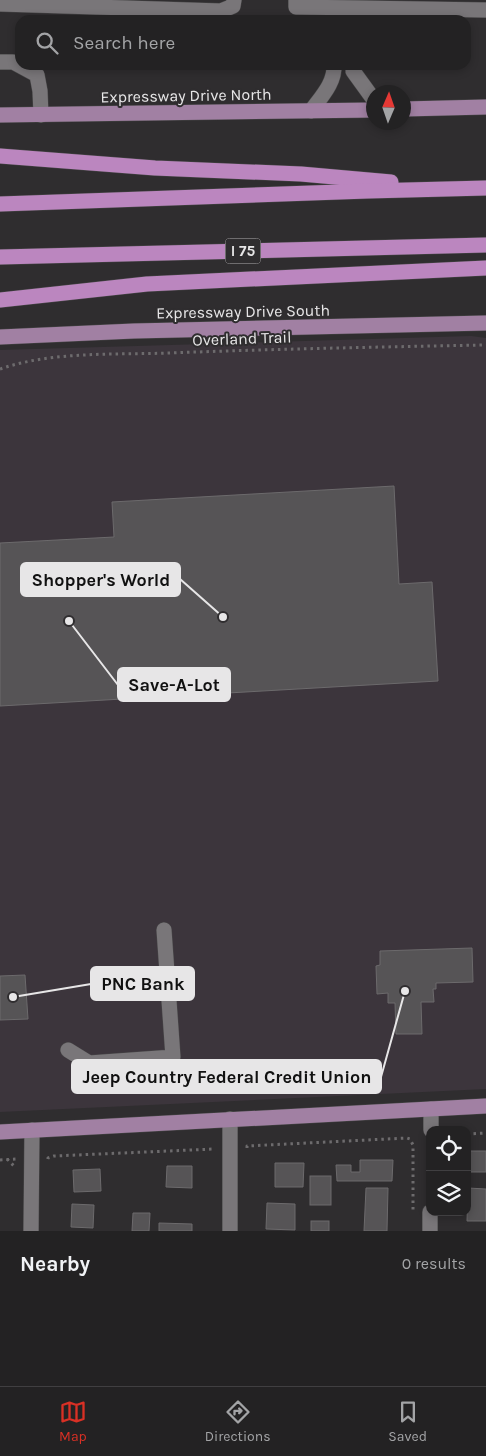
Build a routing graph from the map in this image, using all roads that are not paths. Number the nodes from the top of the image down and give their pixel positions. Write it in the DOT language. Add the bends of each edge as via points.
graph roads {
  1 [pos="234,0"];
  2 [pos="296,0"];
  3 [pos="0,4"];
  4 [pos="344,4"];
  5 [pos="486,10"];
  6 [pos="337,15"];
  7 [pos="352,15"];
  8 [pos="0,62"];
  9 [pos="15,63"];
  10 [pos="28,70"];
  11 [pos="333,70"];
  12 [pos="355,70"];
  13 [pos="366,87"];
  14 [pos="486,107"];
  15 [pos="411,109"];
  16 [pos="311,110"];
  17 [pos="366,110"];
  18 [pos="0,115"];
  19 [pos="41,115"];
  20 [pos="0,156"];
  21 [pos="479,188"];
  22 [pos="0,204"];
  23 [pos="486,246"];
  24 [pos="0,257"];
  25 [pos="486,268"];
  26 [pos="0,300"];
  27 [pos="486,323"];
  28 [pos="0,338"];
  29 [pos="164,930"];
  30 [pos="68,1050"];
  31 [pos="486,1106"];
  32 [pos="431,1109"];
  33 [pos="230,1119"];
  34 [pos="431,1126"];
  35 [pos="32,1130"];
  36 [pos="0,1132"];
  37 [pos="430,1216"];
  38 [pos="31,1231"];
  39 [pos="230,1231"];
  40 [pos="430,1231"];
  1 -- 3 [label="street" via="233,6 221,11"];
  2 -- 4 [label="street" via="296,7"];
  4 -- 5 [label="street"];
  4 -- 6 [label="street"];
  4 -- 7 [label="street"];
  8 -- 9 [label="street"];
  10 -- 19 [label="street" via="36,74"];
  11 -- 16 [label="street" via="328,87"];
  12 -- 13 [label="street"];
  14 -- 15 [label="main road"];
  16 -- 17 [label="main road, Expressway Drive North"];
  16 -- 19 [label="main road, Expressway Drive North"];
  18 -- 19 [label="main road, Expressway Drive North"];
  20 -- 21 [label="highway"];
  21 -- 22 [label="highway"];
  23 -- 24 [label="highway, I 75"];
  25 -- 26 [label="highway" via="155,284"];
  27 -- 28 [label="main road, Expressway Drive South" via="134,331"];
  29 -- 30 [label="street" via="174,1057 89,1063"];
  31 -- 32 [label="main road"];
  32 -- 33 [label="main road"];
  32 -- 34 [label="street"];
  33 -- 35 [label="main road"];
  33 -- 39 [label="street"];
  35 -- 36 [label="main road"];
  35 -- 38 [label="street"];
  37 -- 40 [label="street"];
}
